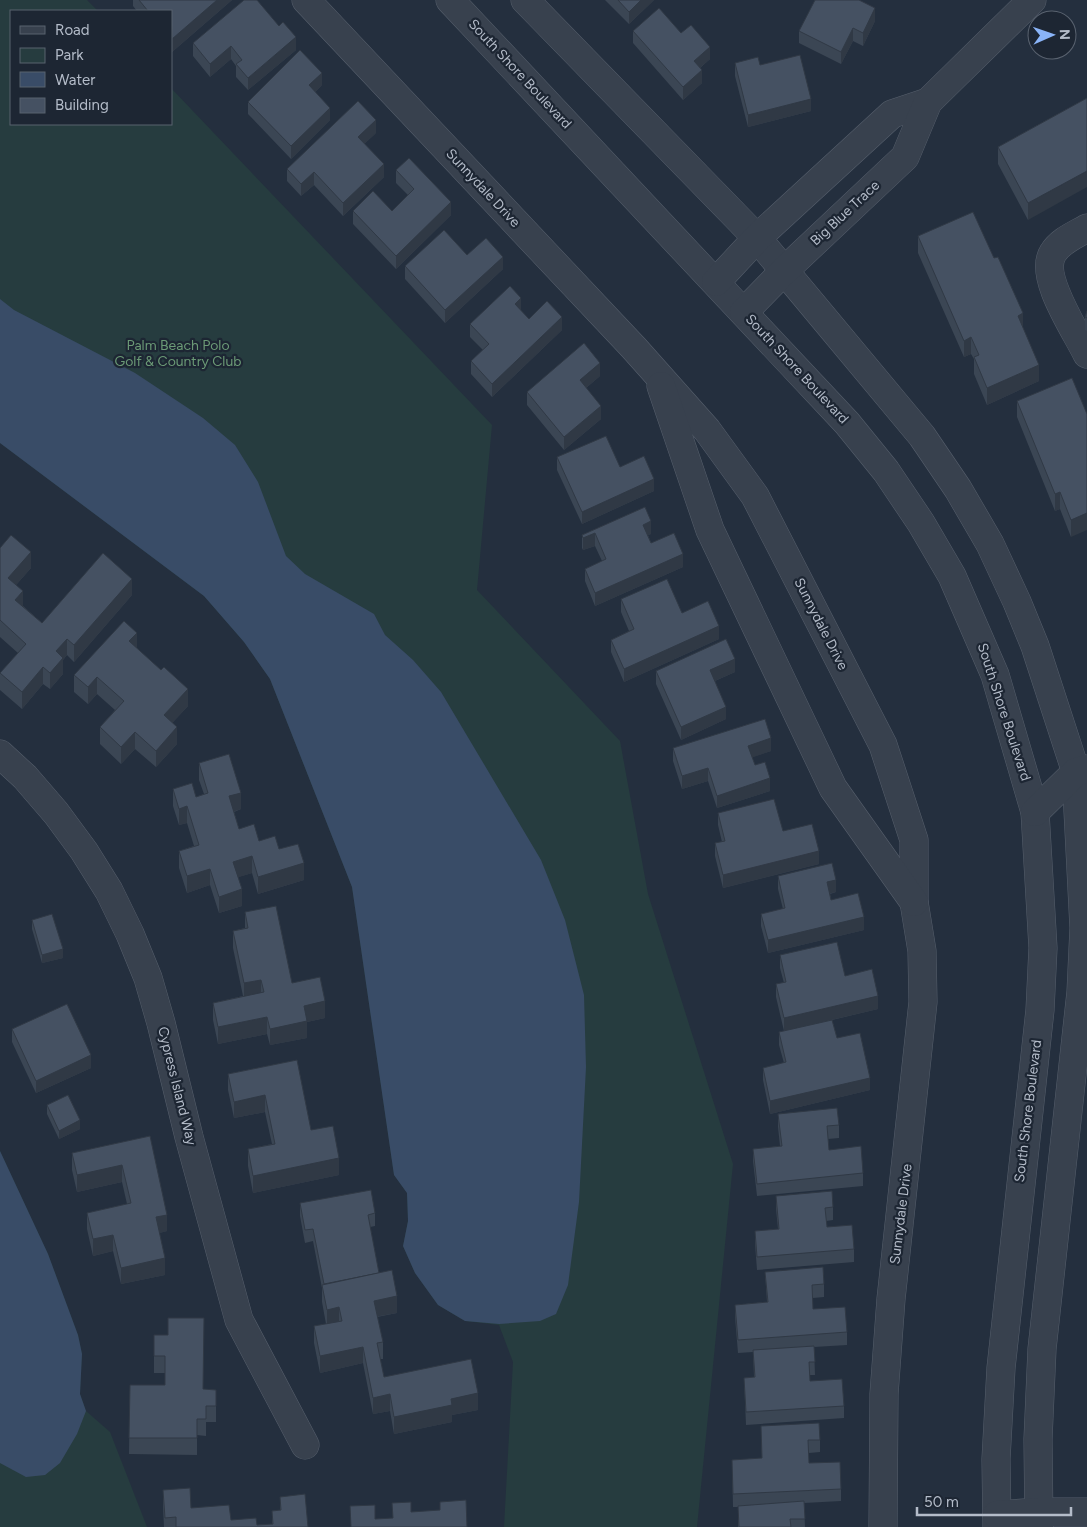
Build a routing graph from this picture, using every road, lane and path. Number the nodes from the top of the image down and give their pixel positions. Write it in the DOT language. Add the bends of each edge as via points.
graph roads {
  1 [pos="306,0"];
  2 [pos="450,0"];
  3 [pos="525,0"];
  4 [pos="1032,0"];
  5 [pos="928,102"];
  6 [pos="1087,228"];
  7 [pos="757,238"];
  8 [pos="785,270"];
  9 [pos="716,282"];
  10 [pos="744,312"];
  11 [pos="1087,354"];
  12 [pos="658,378"];
  13 [pos="0,754"];
  14 [pos="1081,770"];
  15 [pos="1035,812"];
  16 [pos="1083,827"];
  17 [pos="914,902"];
  18 [pos="305,1445"];
  19 [pos="1087,1512"];
  20 [pos="1039,1520"];
  21 [pos="997,1521"];
  22 [pos="883,1527"];
  1 -- 12 [label="street, Sunnydale Drive" via="634,348"];
  2 -- 9 [label="street, South Shore Boulevard"];
  3 -- 7 [label="street"];
  4 -- 5 [label="street, Big Blue Trace"];
  5 -- 7 [label="street, Big Blue Trace" via="892,114"];
  5 -- 8 [label="street, Big Blue Trace" via="905,156"];
  6 -- 11 [label="street" via="1062,243 1052,254 1048,270 1051,284"];
  7 -- 8 [label="street"];
  7 -- 9 [label="street, Big Blue Trace"];
  8 -- 10 [label="street, Big Blue Trace"];
  8 -- 14 [label="street" via="917,429 958,489 990,544 1017,602"];
  9 -- 10 [label="street, South Shore Boulevard"];
  10 -- 15 [label="street, South Shore Boulevard" via="847,423 921,522 952,576 992,667"];
  12 -- 17 [label="street, Sunnydale Drive" via="710,530 833,788"];
  12 -- 17 [label="street, Sunnydale Drive" via="707,430 755,496 883,745 914,840"];
  13 -- 18 [label="street, Cypress Island Way" via="56,813 84,851 130,934 148,978 161,1023 239,1320"];
  14 -- 15 [label="street"];
  14 -- 16 [label="street"];
  15 -- 16 [label="street"];
  15 -- 21 [label="street, South Shore Boulevard" via="1043,948 1040,1010 1001,1368 996,1459"];
  16 -- 20 [label="street" via="1082,992 1042,1349"];
  17 -- 22 [label="street, Sunnydale Drive" via="922,951 924,1002 890,1309 884,1394"];
  19 -- 20 [label="street"];
  20 -- 21 [label="street"];
}
